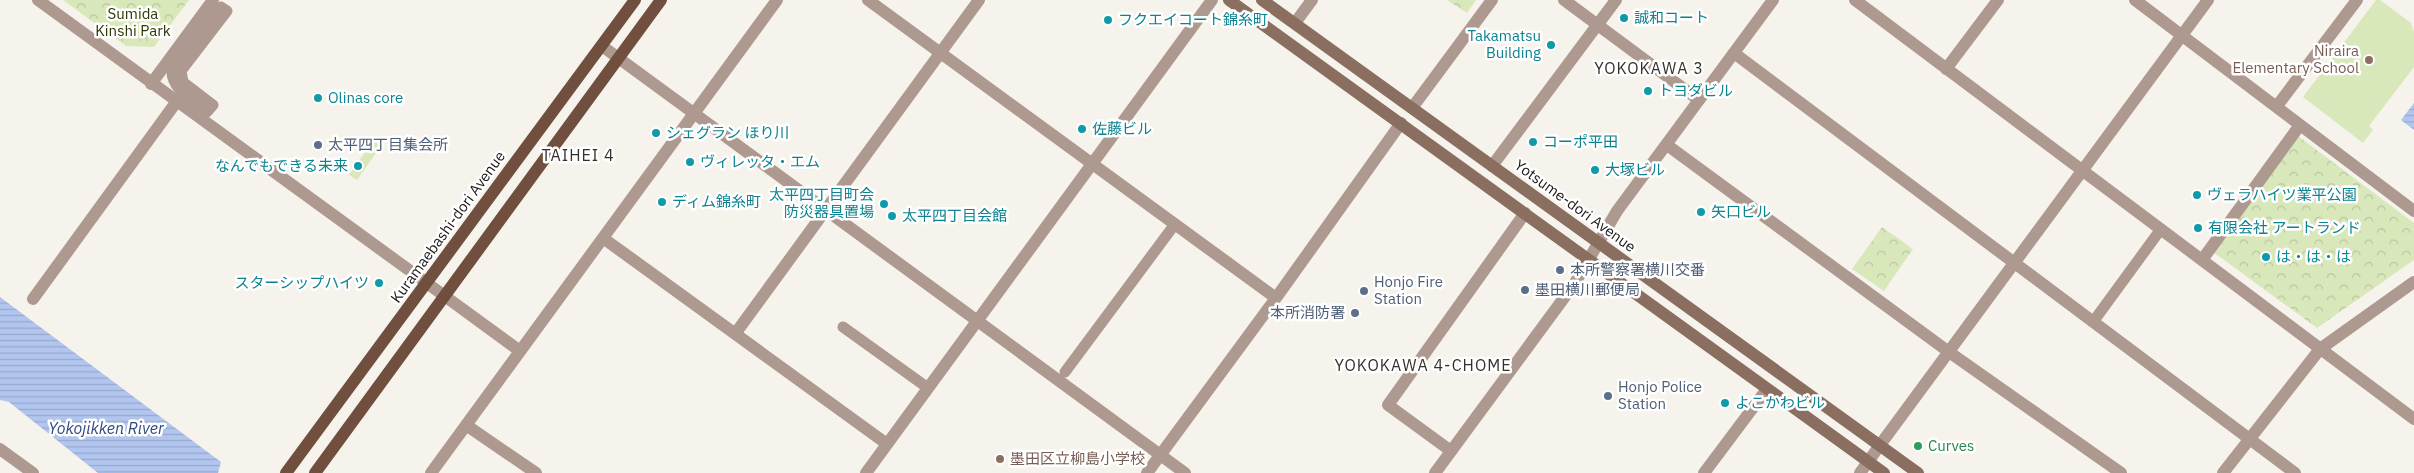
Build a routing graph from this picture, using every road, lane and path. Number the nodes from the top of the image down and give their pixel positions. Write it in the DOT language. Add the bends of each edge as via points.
graph roads {
  1 [pos="38,0"];
  2 [pos="212,0"];
  3 [pos="635,0"];
  4 [pos="661,0"];
  5 [pos="777,0"];
  6 [pos="868,0"];
  7 [pos="979,0"];
  8 [pos="1212,0"];
  9 [pos="1229,0"];
  10 [pos="1262,0"];
  11 [pos="1312,0"];
  12 [pos="1492,0"];
  13 [pos="1564,0"];
  14 [pos="1616,0"];
  15 [pos="1773,0"];
  16 [pos="1855,0"];
  17 [pos="1998,0"];
  18 [pos="2135,0"];
  19 [pos="2208,0"];
  20 [pos="2357,0"];
  21 [pos="1295,23"];
  22 [pos="1598,24"];
  23 [pos="2182,35"];
  24 [pos="602,46"];
  25 [pos="941,52"];
  26 [pos="1734,53"];
  27 [pos="617,58"];
  28 [pos="1946,69"];
  29 [pos="152,84"];
  30 [pos="177,87"];
  31 [pos="1700,100"];
  32 [pos="177,101"];
  33 [pos="2277,106"];
  34 [pos="1412,108"];
  35 [pos="694,115"];
  36 [pos="1401,123"];
  37 [pos="2300,125"];
  38 [pos="1666,145"];
  39 [pos="1093,163"];
  40 [pos="1492,166"];
  41 [pos="2082,171"];
  42 [pos="825,211"];
  43 [pos="2414,211"];
  44 [pos="1525,213"];
  45 [pos="1175,224"];
  46 [pos="2161,229"];
  47 [pos="603,238"];
  48 [pos="1598,243"];
  49 [pos="1589,260"];
  50 [pos="2202,260"];
  51 [pos="2014,263"];
  52 [pos="2414,282"];
  53 [pos="428,284"];
  54 [pos="446,297"];
  55 [pos="1276,298"];
  56 [pos="32,299"];
  57 [pos="977,321"];
  58 [pos="2093,322"];
  59 [pos="844,327"];
  60 [pos="735,334"];
  61 [pos="2320,349"];
  62 [pos="520,351"];
  63 [pos="1949,352"];
  64 [pos="1065,372"];
  65 [pos="928,388"];
  66 [pos="1766,389"];
  67 [pos="2414,419"];
  68 [pos="466,424"];
  69 [pos="2249,438"];
  70 [pos="887,444"];
  71 [pos="1880,445"];
  72 [pos="0,449"];
  73 [pos="1451,451"];
  74 [pos="1160,455"];
  75 [pos="1868,462"];
  76 [pos="33,473"];
  77 [pos="286,473"];
  78 [pos="315,473"];
  79 [pos="431,473"];
  80 [pos="536,473"];
  81 [pos="866,473"];
  82 [pos="1147,473"];
  83 [pos="1185,473"];
  84 [pos="1435,473"];
  85 [pos="1704,473"];
  86 [pos="1860,473"];
  87 [pos="1884,473"];
  88 [pos="1918,473"];
  89 [pos="2121,473"];
  90 [pos="2223,473"];
  91 [pos="2295,473"];
  1 -- 29 [label="street"];
  2 -- 29 [label="street"];
  3 -- 24 [label="main road, Kuramaebashi-dori Avenue"];
  4 -- 27 [label="main road"];
  5 -- 35 [label="street"];
  6 -- 25 [label="street"];
  7 -- 25 [label="street"];
  8 -- 39 [label="street"];
  9 -- 36 [label="main road"];
  10 -- 21 [label="main road, Yotsume-dori Avenue"];
  11 -- 21 [label="street"];
  12 -- 34 [label="street"];
  13 -- 22 [label="street"];
  14 -- 22 [label="street"];
  15 -- 26 [label="street"];
  16 -- 28 [label="street"];
  17 -- 28 [label="street"];
  18 -- 23 [label="street"];
  19 -- 23 [label="street"];
  20 -- 33 [label="street"];
  21 -- 34 [label="main road, Yotsume-dori Avenue"];
  22 -- 31 [label="street"];
  22 -- 40 [label="street"];
  23 -- 33 [label="street"];
  23 -- 41 [label="street"];
  24 -- 27 [label="street"];
  24 -- 53 [label="main road, Kuramaebashi-dori Avenue"];
  25 -- 39 [label="street"];
  25 -- 42 [label="street"];
  26 -- 31 [label="street"];
  26 -- 51 [label="street"];
  27 -- 35 [label="street"];
  27 -- 54 [label="main road"];
  28 -- 41 [label="street"];
  29 -- 32 [label="street"];
  30 -- 30 [label="street" via="171,77 172,69 221,7 227,10 181,71 183,82 213,105 207,112"];
  31 -- 38 [label="street"];
  32 -- 53 [label="street"];
  32 -- 56 [label="street"];
  33 -- 37 [label="street"];
  34 -- 40 [label="main road, Yotsume-dori Avenue"];
  35 -- 42 [label="street"];
  35 -- 47 [label="street"];
  36 -- 44 [label="main road"];
  36 -- 55 [label="street"];
  37 -- 43 [label="street"];
  37 -- 50 [label="street"];
  38 -- 48 [label="street" via="1617,211"];
  38 -- 63 [label="street"];
  39 -- 45 [label="street"];
  39 -- 57 [label="street"];
  40 -- 48 [label="main road, Yotsume-dori Avenue"];
  41 -- 46 [label="street"];
  41 -- 51 [label="street"];
  42 -- 57 [label="street"];
  42 -- 60 [label="street"];
  44 -- 49 [label="main road"];
  44 -- 73 [label="street" via="1388,405"];
  45 -- 55 [label="street"];
  45 -- 64 [label="street"];
  46 -- 50 [label="street"];
  46 -- 58 [label="street"];
  47 -- 60 [label="street"];
  47 -- 62 [label="street"];
  48 -- 49 [label="street"];
  48 -- 71 [label="main road, Yotsume-dori Avenue"];
  49 -- 66 [label="main road"];
  49 -- 73 [label="street"];
  50 -- 61 [label="street"];
  51 -- 58 [label="street"];
  51 -- 63 [label="street"];
  52 -- 61 [label="street"];
  53 -- 54 [label="street"];
  53 -- 77 [label="main road, Kuramaebashi-dori Avenue"];
  54 -- 62 [label="street"];
  54 -- 78 [label="main road"];
  55 -- 74 [label="street"];
  57 -- 65 [label="street"];
  57 -- 74 [label="street"];
  58 -- 69 [label="street"];
  59 -- 65 [label="street"];
  60 -- 70 [label="street"];
  61 -- 67 [label="street"];
  61 -- 69 [label="street"];
  62 -- 68 [label="street"];
  63 -- 71 [label="street"];
  63 -- 89 [label="street"];
  65 -- 70 [label="street"];
  66 -- 75 [label="main road"];
  66 -- 85 [label="street"];
  68 -- 79 [label="street"];
  68 -- 80 [label="street"];
  69 -- 90 [label="street"];
  69 -- 91 [label="street"];
  70 -- 81 [label="street"];
  71 -- 75 [label="street"];
  71 -- 88 [label="main road, Yotsume-dori Avenue"];
  72 -- 76 [label="street"];
  73 -- 84 [label="street"];
  74 -- 82 [label="street"];
  74 -- 83 [label="street"];
  75 -- 86 [label="street"];
  75 -- 87 [label="main road"];
}
